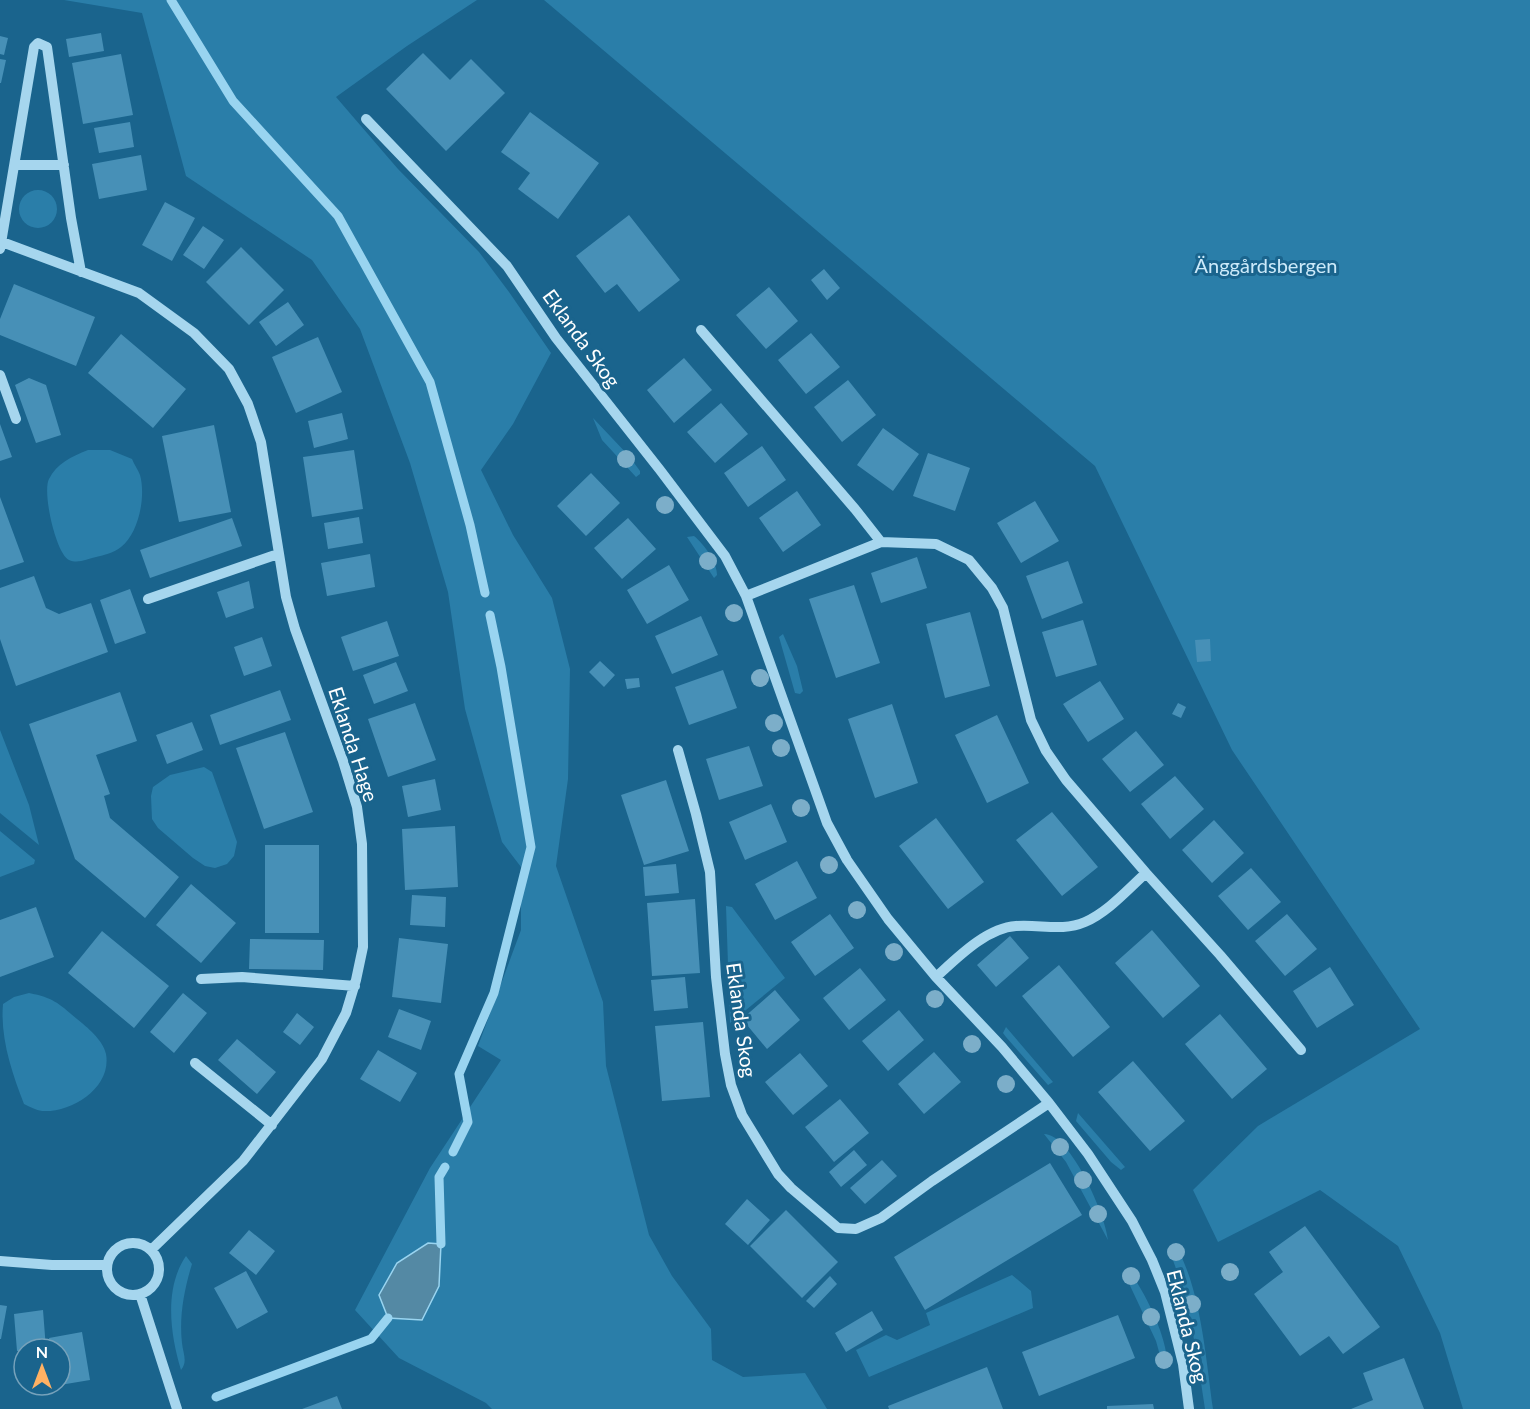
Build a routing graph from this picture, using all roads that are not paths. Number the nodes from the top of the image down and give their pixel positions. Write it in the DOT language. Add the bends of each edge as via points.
graph roads {
  1 [pos="366,119"];
  2 [pos="15,165"];
  3 [pos="64,165"];
  4 [pos="1,246"];
  5 [pos="81,272"];
  6 [pos="701,330"];
  7 [pos="0,375"];
  8 [pos="16,419"];
  9 [pos="881,542"];
  10 [pos="278,554"];
  11 [pos="746,596"];
  12 [pos="148,599"];
  13 [pos="678,750"];
  14 [pos="1146,873"];
  15 [pos="936,977"];
  16 [pos="201,979"];
  17 [pos="355,986"];
  18 [pos="1301,1050"];
  19 [pos="195,1063"];
  20 [pos="1049,1103"];
  21 [pos="272,1125"];
  22 [pos="151,1250"];
  23 [pos="0,1261"];
  24 [pos="107,1265"];
  25 [pos="140,1294"];
  26 [pos="177,1409"];
  27 [pos="1190,1409"];
  1 -- 11 [label="street, Eklanda Skog" via="507,266 556,338 725,556"];
  2 -- 3 [label="street"];
  2 -- 3 [label="street, Eklanda Hage" via="34,47 38,43 47,47"];
  2 -- 4 [label="street, Eklanda Hage"];
  3 -- 5 [label="street, Eklanda Hage"];
  4 -- 5 [label="street, Eklanda Hage"];
  5 -- 10 [label="street, Eklanda Hage" via="139,293 195,333 229,369 248,404 261,442"];
  6 -- 9 [label="street"];
  7 -- 8 [label="street"];
  9 -- 11 [label="street"];
  9 -- 14 [label="street" via="936,544 969,560 992,588 1003,608 1031,720 1046,751"];
  10 -- 12 [label="street"];
  10 -- 17 [label="street, Eklanda Hage" via="295,629 357,807 364,915 363,947"];
  11 -- 15 [label="street, Eklanda Skog" via="827,823 888,919"];
  13 -- 20 [label="street, Eklanda Skog" via="710,872 716,977 731,1085 742,1115 791,1188 838,1228 856,1229 881,1218"];
  14 -- 15 [label="street" via="1099,915 1062,928 1016,926 1001,930 978,941"];
  14 -- 18 [label="street"];
  15 -- 20 [label="street, Eklanda Skog"];
  16 -- 17 [label="street" via="242,977"];
  17 -- 21 [label="street, Eklanda Hage" via="322,1059"];
  19 -- 21 [label="street"];
  20 -- 27 [label="street, Eklanda Skog" via="1131,1221 1158,1273"];
  21 -- 22 [label="street, Eklanda Hage" via="243,1161"];
  22 -- 24 [label="street" via="136,1243 121,1246 114,1250"];
  22 -- 25 [label="street" via="159,1263 158,1279"];
  23 -- 24 [label="street"];
  24 -- 25 [label="street" via="109,1280 118,1291"];
  25 -- 26 [label="street"];
}
